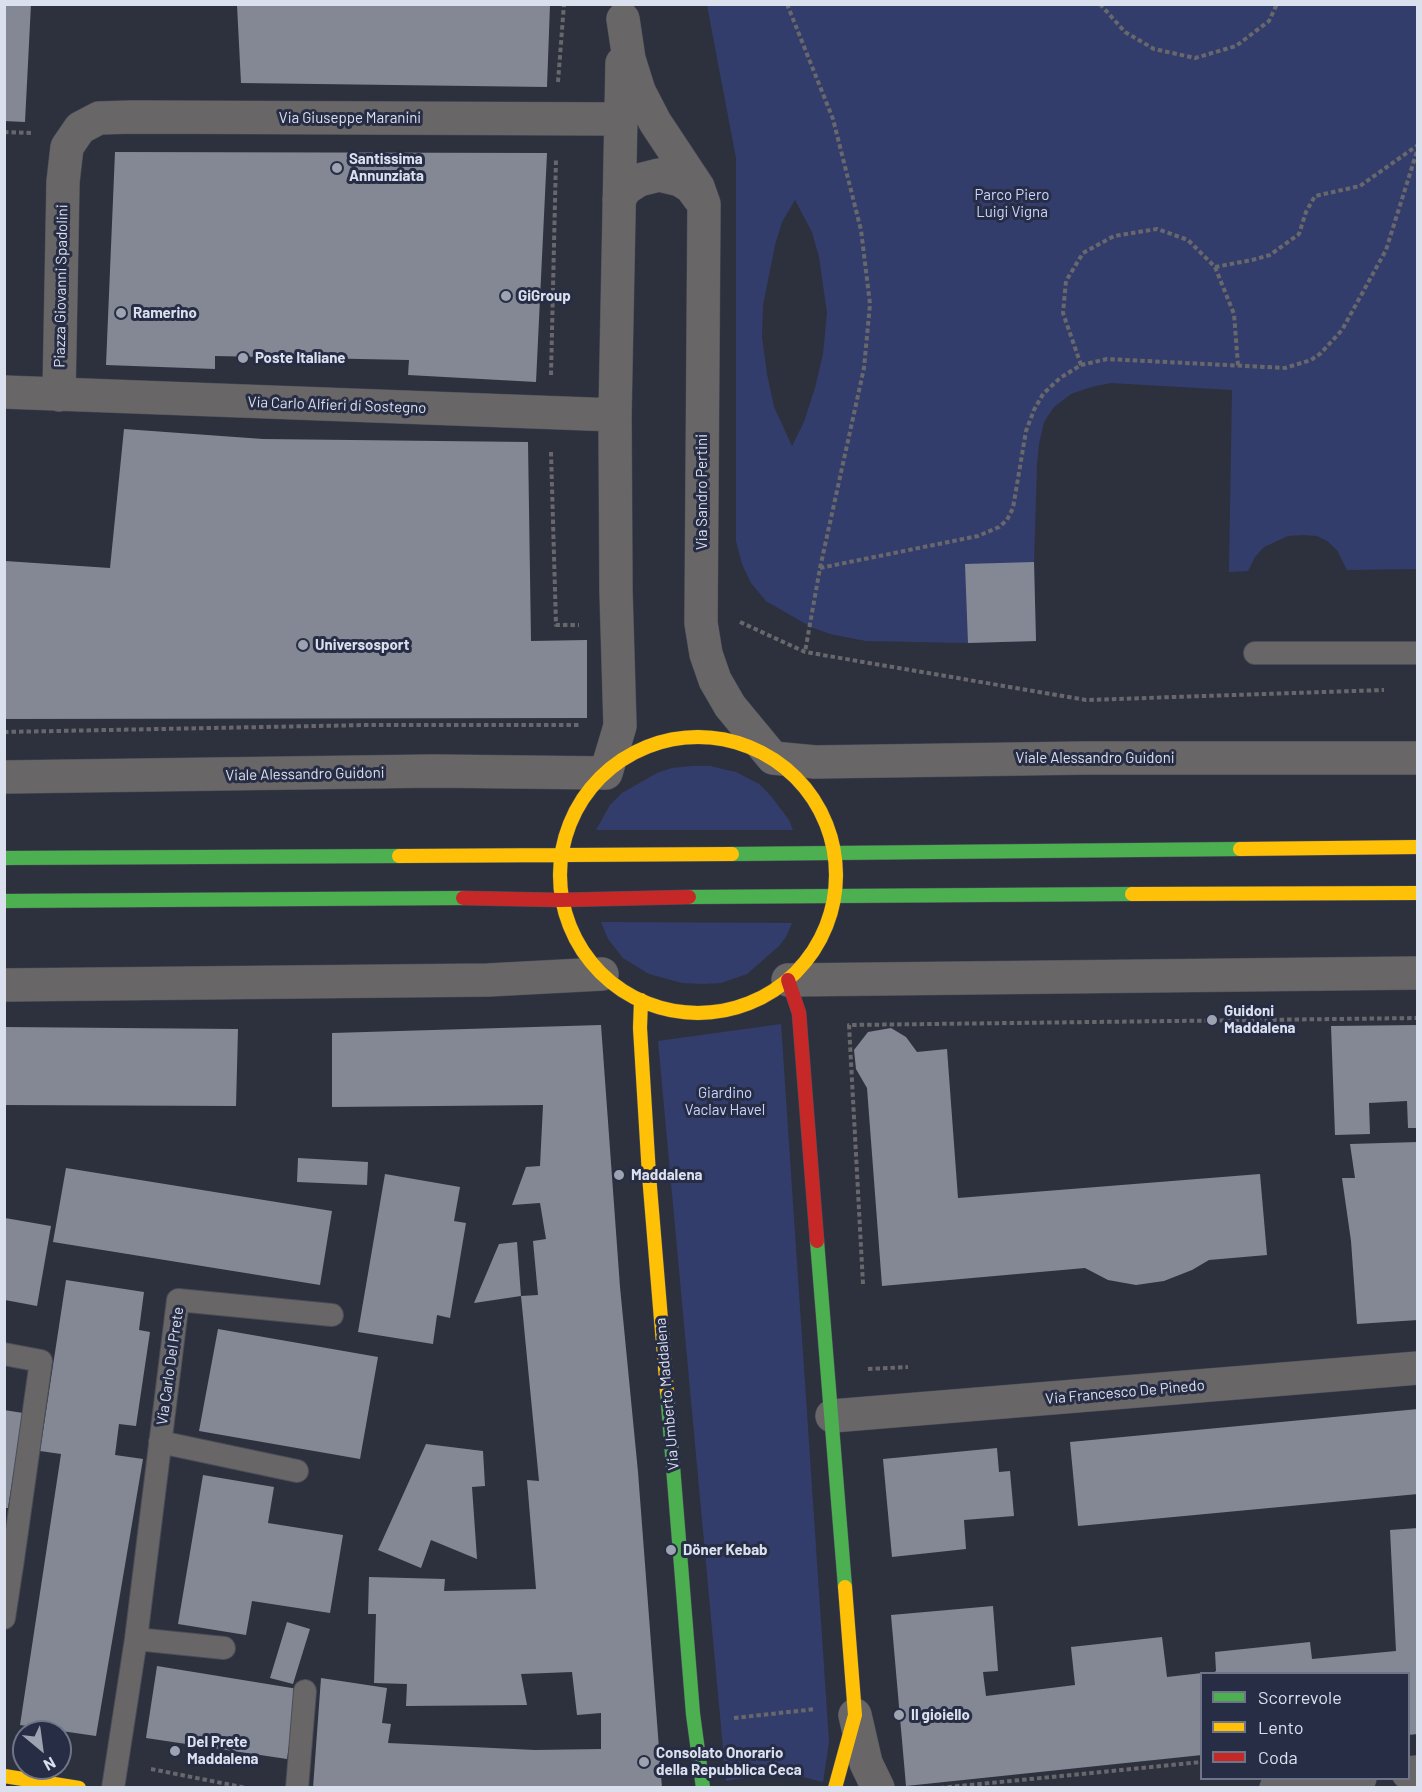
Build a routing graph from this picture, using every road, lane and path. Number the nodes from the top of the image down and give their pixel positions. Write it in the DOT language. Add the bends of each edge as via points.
graph roads {
  1 [pos="564,4"];
  2 [pos="787,4"];
  3 [pos="1100,4"];
  4 [pos="1277,4"];
  5 [pos="624,12"];
  6 [pos="558,83"];
  7 [pos="621,119"];
  8 [pos="80,128"];
  9 [pos="1418,146"];
  10 [pos="619,200"];
  11 [pos="704,204"];
  12 [pos="1215,267"];
  13 [pos="1081,365"];
  14 [pos="1238,365"];
  15 [pos="4,392"];
  16 [pos="59,395"];
  17 [pos="615,415"];
  18 [pos="820,568"];
  19 [pos="735,622"];
  20 [pos="806,652"];
  21 [pos="1255,653"];
  22 [pos="1418,653"];
  23 [pos="1395,689"];
  24 [pos="586,725"];
  25 [pos="4,732"];
  26 [pos="773,758"];
  27 [pos="1418,758"];
  28 [pos="606,772"];
  29 [pos="4,777"];
  30 [pos="1418,847"];
  31 [pos="835,852"];
  32 [pos="562,855"];
  33 [pos="4,858"];
  34 [pos="1418,893"];
  35 [pos="835,896"];
  36 [pos="560,900"];
  37 [pos="4,902"];
  38 [pos="602,974"];
  39 [pos="1418,974"];
  40 [pos="788,980"];
  41 [pos="4,985"];
  42 [pos="641,1000"];
  43 [pos="1418,1018"];
  44 [pos="864,1288"];
  45 [pos="332,1315"];
  46 [pos="4,1354"];
  47 [pos="868,1358"];
  48 [pos="1418,1368"];
  49 [pos="868,1370"];
  50 [pos="832,1416"];
  51 [pos="160,1442"];
  52 [pos="297,1471"];
  53 [pos="9,1558"];
  54 [pos="4,1618"];
  55 [pos="136,1639"];
  56 [pos="224,1648"];
  57 [pos="305,1691"];
  58 [pos="855,1710"];
  59 [pos="695,1722"];
  60 [pos="1200,1762"];
  61 [pos="117,1763"];
  62 [pos="4,1776"];
  63 [pos="1351,1780"];
  64 [pos="79,1788"];
  65 [pos="113,1788"];
  66 [pos="247,1788"];
  67 [pos="297,1788"];
  68 [pos="703,1788"];
  69 [pos="835,1788"];
  70 [pos="878,1788"];
  71 [pos="940,1788"];
  72 [pos="1276,1788"];
  1 -- 6 [label="path"];
  2 -- 18 [label="path" via="833,119 861,230 870,304 864,368"];
  3 -- 4 [label="path" via="1125,32 1154,49 1195,58 1236,45 1269,21"];
  5 -- 7 [label="street, Via Sandro Pertini"];
  5 -- 11 [label="street, Via Sandro Pertini" via="629,59 639,91 698,187"];
  7 -- 8 [label="street, Via Giuseppe Maranini" via="132,117 99,118"];
  7 -- 10 [label="street, Via Sandro Pertini"];
  8 -- 16 [label="street, Piazza Giovanni Spadolini" via="67,147 63,182"];
  9 -- 12 [label="path" via="1360,186 1316,196 1299,234 1270,255"];
  9 -- 14 [label="path" via="1386,250 1342,330 1321,353 1299,365"];
  10 -- 11 [label="street" via="625,189 639,180 659,175 691,187"];
  10 -- 17 [label="street, Via Sandro Pertini"];
  11 -- 26 [label="street, Via Sandro Pertini" via="701,622 706,654 720,688"];
  12 -- 13 [label="path" via="1188,240 1157,229 1114,236 1083,253 1066,281 1063,313"];
  12 -- 14 [label="path" via="1233,314"];
  13 -- 14 [label="path" via="1107,359"];
  13 -- 18 [label="path" via="1043,394 1034,410 1026,431 1013,508 999,527 978,536"];
  15 -- 16 [label="street"];
  16 -- 17 [label="street, Via Carlo Alfieri di Sostegno"];
  17 -- 28 [label="street, Via Sandro Pertini" via="620,726"];
  18 -- 20 [label="path"];
  19 -- 20 [label="path" via="743,622"];
  20 -- 23 [label="path" via="1086,700"];
  21 -- 22 [label="lane"];
  24 -- 25 [label="path"];
  26 -- 27 [label="street, Viale Alessandro Guidoni" via="815,762"];
  26 -- 28 [label="main road, Viale Alessandro Guidoni" via="740,743 690,737 643,748"];
  26 -- 31 [label="main road, Viale Alessandro Guidoni" via="809,791 822,811"];
  28 -- 29 [label="street, Viale Alessandro Guidoni"];
  28 -- 32 [label="main road, Viale Alessandro Guidoni" via="577,810"];
  30 -- 31 [label="main road"];
  31 -- 32 [label="main road"];
  31 -- 35 [label="main road, Viale Alessandro Guidoni"];
  32 -- 33 [label="main road"];
  32 -- 36 [label="main road, Viale Alessandro Guidoni"];
  34 -- 35 [label="main road"];
  35 -- 36 [label="main road"];
  35 -- 40 [label="main road, Viale Alessandro Guidoni" via="814,951"];
  36 -- 37 [label="main road"];
  36 -- 38 [label="main road, Viale Alessandro Guidoni" via="575,938"];
  38 -- 41 [label="street" via="488,980"];
  38 -- 42 [label="main road, Viale Alessandro Guidoni"];
  39 -- 40 [label="street"];
  40 -- 42 [label="main road, Viale Alessandro Guidoni" via="764,996 723,1011 679,1011"];
  40 -- 50 [label="main road" via="799,1013"];
  42 -- 59 [label="main road, Via Umberto Maddalena" via="649,1175"];
  43 -- 44 [label="path" via="849,1024"];
  45 -- 51 [label="lane, Via Carlo Del Prete" via="178,1300"];
  46 -- 53 [label="lane" via="41,1361"];
  47 -- 49 [label="path"];
  48 -- 50 [label="street, Via Francesco De Pinedo"];
  50 -- 58 [label="main road"];
  51 -- 52 [label="lane, Via Carlo Del Prete"];
  51 -- 55 [label="lane, Via Carlo Del Prete"];
  53 -- 54 [label="lane"];
  55 -- 56 [label="lane"];
  55 -- 61 [label="lane, Via Carlo Del Prete"];
  57 -- 67 [label="lane"];
  58 -- 59 [label="path"];
  58 -- 69 [label="main road"];
  58 -- 70 [label="street" via="866,1763"];
  59 -- 68 [label="main road, Via Umberto Maddalena"];
  60 -- 71 [label="path"];
  61 -- 65 [label="lane, Via Carlo Del Prete"];
  61 -- 66 [label="path"];
  62 -- 64 [label="main road"];
  63 -- 72 [label="street"];
}
